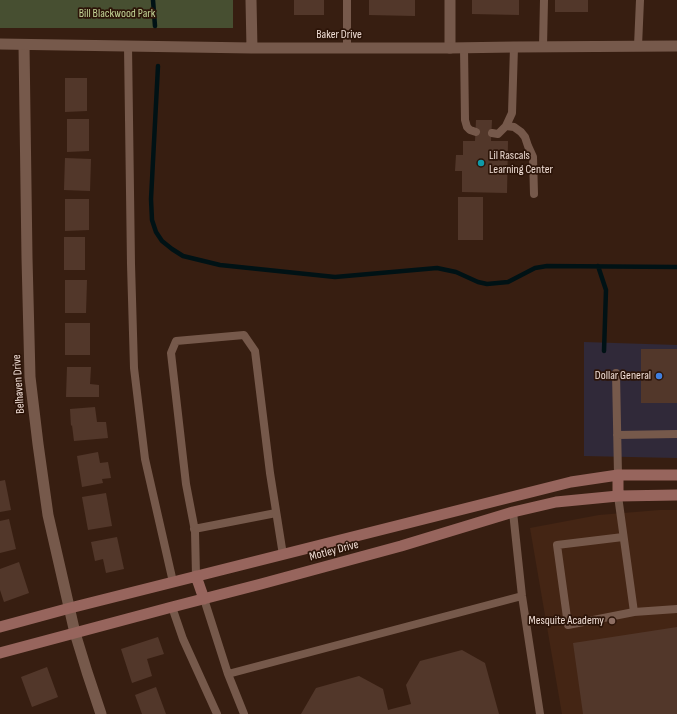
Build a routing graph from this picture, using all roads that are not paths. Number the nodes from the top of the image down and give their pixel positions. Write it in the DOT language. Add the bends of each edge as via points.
graph roads {
  1 [pos="251,0"];
  2 [pos="347,0"];
  3 [pos="450,0"];
  4 [pos="544,0"];
  5 [pos="640,0"];
  6 [pos="0,44"];
  7 [pos="24,45"];
  8 [pos="128,46"];
  9 [pos="638,46"];
  10 [pos="677,46"];
  11 [pos="514,47"];
  12 [pos="543,47"];
  13 [pos="252,48"];
  14 [pos="347,48"];
  15 [pos="450,48"];
  16 [pos="464,48"];
  17 [pos="506,126"];
  18 [pos="476,132"];
  19 [pos="492,133"];
  20 [pos="534,194"];
  21 [pos="616,373"];
  22 [pos="677,434"];
  23 [pos="617,435"];
  24 [pos="618,475"];
  25 [pos="677,475"];
  26 [pos="677,495"];
  27 [pos="618,496"];
  28 [pos="513,512"];
  29 [pos="276,513"];
  30 [pos="194,529"];
  31 [pos="623,537"];
  32 [pos="282,554"];
  33 [pos="196,576"];
  34 [pos="172,582"];
  35 [pos="522,596"];
  36 [pos="204,599"];
  37 [pos="172,607"];
  38 [pos="70,608"];
  39 [pos="677,609"];
  40 [pos="634,612"];
  41 [pos="0,627"];
  42 [pos="75,633"];
  43 [pos="0,654"];
  44 [pos="228,674"];
  45 [pos="101,714"];
  46 [pos="217,714"];
  47 [pos="244,714"];
  48 [pos="540,714"];
  1 -- 13 [label="street"];
  2 -- 14 [label="lane"];
  3 -- 15 [label="street"];
  4 -- 12 [label="lane"];
  5 -- 9 [label="lane"];
  6 -- 7 [label="street, Baker Drive"];
  7 -- 8 [label="street, Baker Drive"];
  7 -- 38 [label="street, Belhaven Drive" via="30,377 48,514"];
  8 -- 13 [label="street, Baker Drive"];
  8 -- 34 [label="lane" via="134,368 145,459"];
  9 -- 10 [label="street, Baker Drive"];
  9 -- 12 [label="street, Baker Drive"];
  11 -- 12 [label="street, Baker Drive"];
  11 -- 16 [label="street, Baker Drive"];
  11 -- 17 [label="lane" via="512,113"];
  13 -- 14 [label="street, Baker Drive"];
  14 -- 15 [label="street, Baker Drive"];
  15 -- 16 [label="street, Baker Drive"];
  16 -- 18 [label="lane" via="465,120 467,128"];
  17 -- 19 [label="lane" via="498,134"];
  17 -- 20 [label="lane" via="514,127 525,137 533,157"];
  21 -- 23 [label="lane"];
  22 -- 23 [label="lane"];
  23 -- 24 [label="lane"];
  24 -- 25 [label="main road, Motley Drive"];
  24 -- 27 [label="main road"];
  24 -- 32 [label="main road, Motley Drive" via="564,484"];
  26 -- 27 [label="main road, Motley Drive"];
  27 -- 28 [label="main road, Motley Drive" via="556,502"];
  27 -- 31 [label="lane"];
  28 -- 35 [label="lane"];
  28 -- 36 [label="main road, Motley Drive" via="401,546"];
  29 -- 30 [label="lane"];
  29 -- 30 [label="lane" via="255,351 244,335 176,341 171,354 186,484"];
  29 -- 32 [label="lane"];
  30 -- 33 [label="lane"];
  31 -- 40 [label="lane"];
  31 -- 40 [label="lane" via="557,545 568,625"];
  32 -- 33 [label="main road, Motley Drive"];
  33 -- 34 [label="main road, Motley Drive"];
  33 -- 36 [label="main road"];
  34 -- 38 [label="main road, Motley Drive"];
  35 -- 44 [label="lane"];
  35 -- 48 [label="lane"];
  36 -- 37 [label="main road, Motley Drive"];
  36 -- 44 [label="lane"];
  37 -- 42 [label="main road, Motley Drive"];
  37 -- 46 [label="lane" via="183,639"];
  38 -- 41 [label="main road, Motley Drive"];
  38 -- 42 [label="street, Belhaven Drive"];
  39 -- 40 [label="lane"];
  42 -- 43 [label="main road, Motley Drive"];
  42 -- 45 [label="street, Belhaven Drive"];
  44 -- 47 [label="lane"];
}
